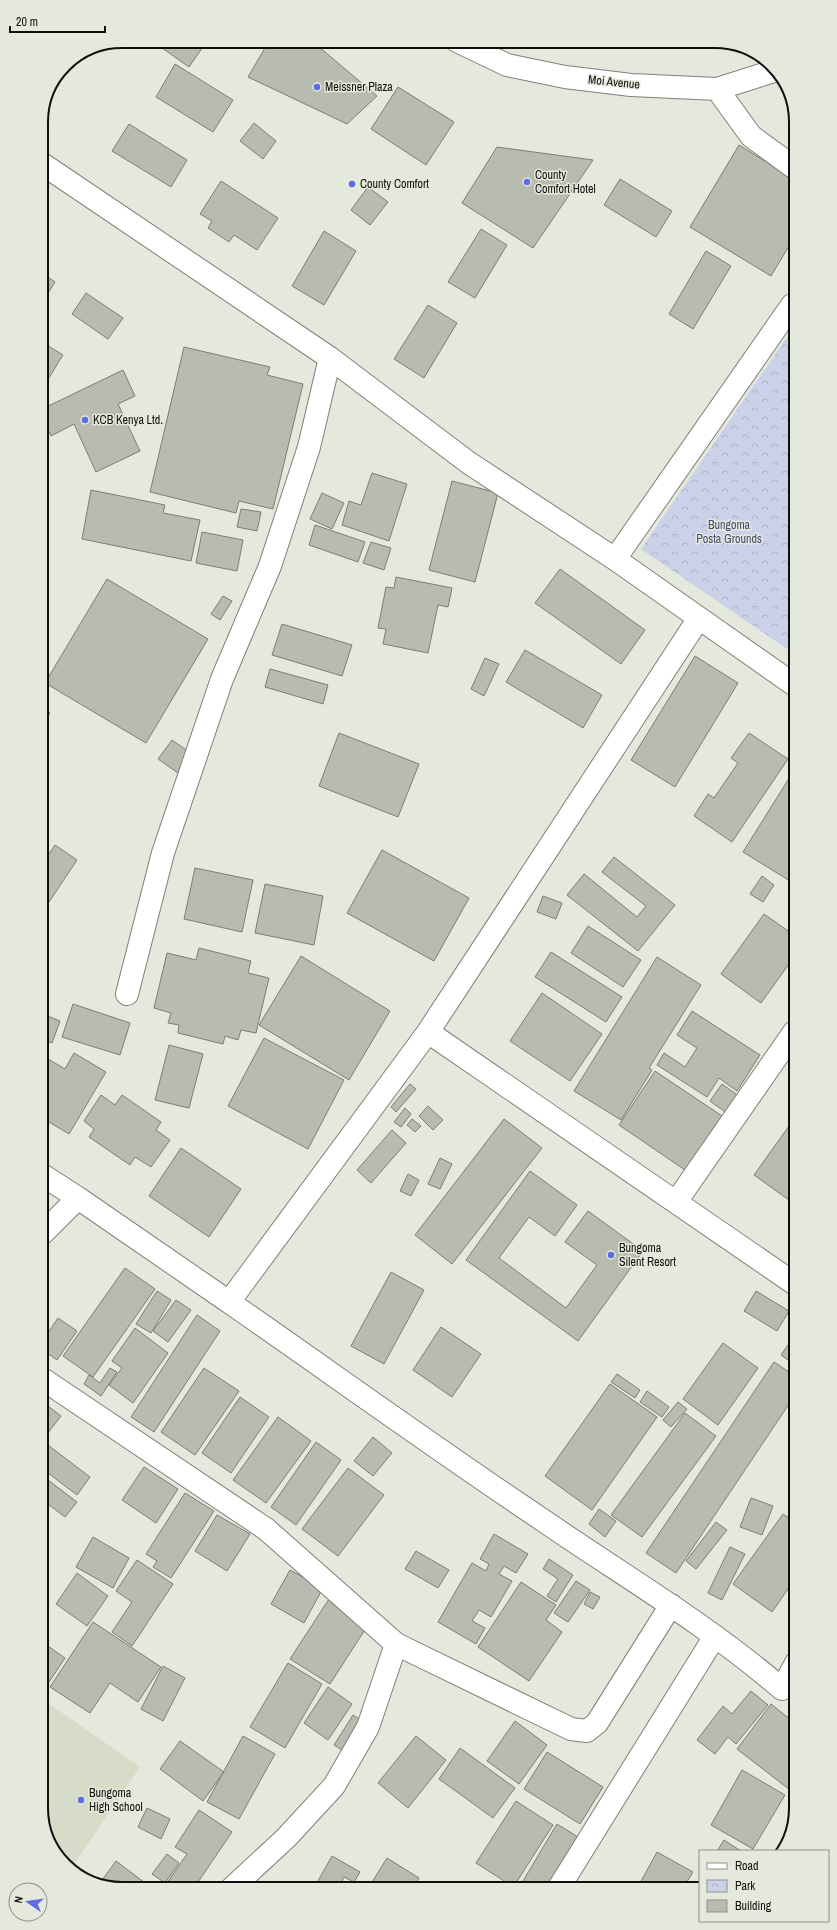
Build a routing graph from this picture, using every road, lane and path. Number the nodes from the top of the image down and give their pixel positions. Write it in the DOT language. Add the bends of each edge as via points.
graph roads {
  1 [pos="472,48"];
  2 [pos="771,73"];
  3 [pos="717,89"];
  4 [pos="789,164"];
  5 [pos="48,168"];
  6 [pos="789,309"];
  7 [pos="330,358"];
  8 [pos="615,559"];
  9 [pos="699,618"];
  10 [pos="789,681"];
  11 [pos="127,994"];
  12 [pos="428,1032"];
  13 [pos="789,1039"];
  14 [pos="48,1179"];
  15 [pos="78,1198"];
  16 [pos="676,1202"];
  17 [pos="48,1228"];
  18 [pos="789,1280"];
  19 [pos="230,1302"];
  20 [pos="48,1383"];
  21 [pos="671,1606"];
  22 [pos="715,1636"];
  23 [pos="396,1644"];
  24 [pos="789,1676"];
  25 [pos="238,1882"];
  26 [pos="562,1882"];
  1 -- 3 [label="street, Moi Avenue" via="507,65 565,77 631,85"];
  2 -- 3 [label="street, Moi Avenue"];
  3 -- 4 [label="street" via="751,136"];
  5 -- 7 [label="street"];
  6 -- 8 [label="street"];
  7 -- 8 [label="street" via="469,463"];
  7 -- 11 [label="street" via="309,447 272,559 222,679 163,853"];
  8 -- 9 [label="street"];
  9 -- 10 [label="street"];
  9 -- 12 [label="street"];
  12 -- 16 [label="street"];
  12 -- 19 [label="street"];
  13 -- 16 [label="street"];
  14 -- 15 [label="street"];
  15 -- 17 [label="street"];
  15 -- 19 [label="street"];
  16 -- 18 [label="street"];
  19 -- 21 [label="street" via="543,1521"];
  20 -- 23 [label="street" via="266,1529"];
  21 -- 22 [label="street"];
  21 -- 23 [label="street" via="597,1723 587,1731 571,1728"];
  22 -- 24 [label="street" via="782,1688"];
  22 -- 26 [label="street"];
  23 -- 25 [label="street" via="368,1727 334,1786 286,1838"];
}
